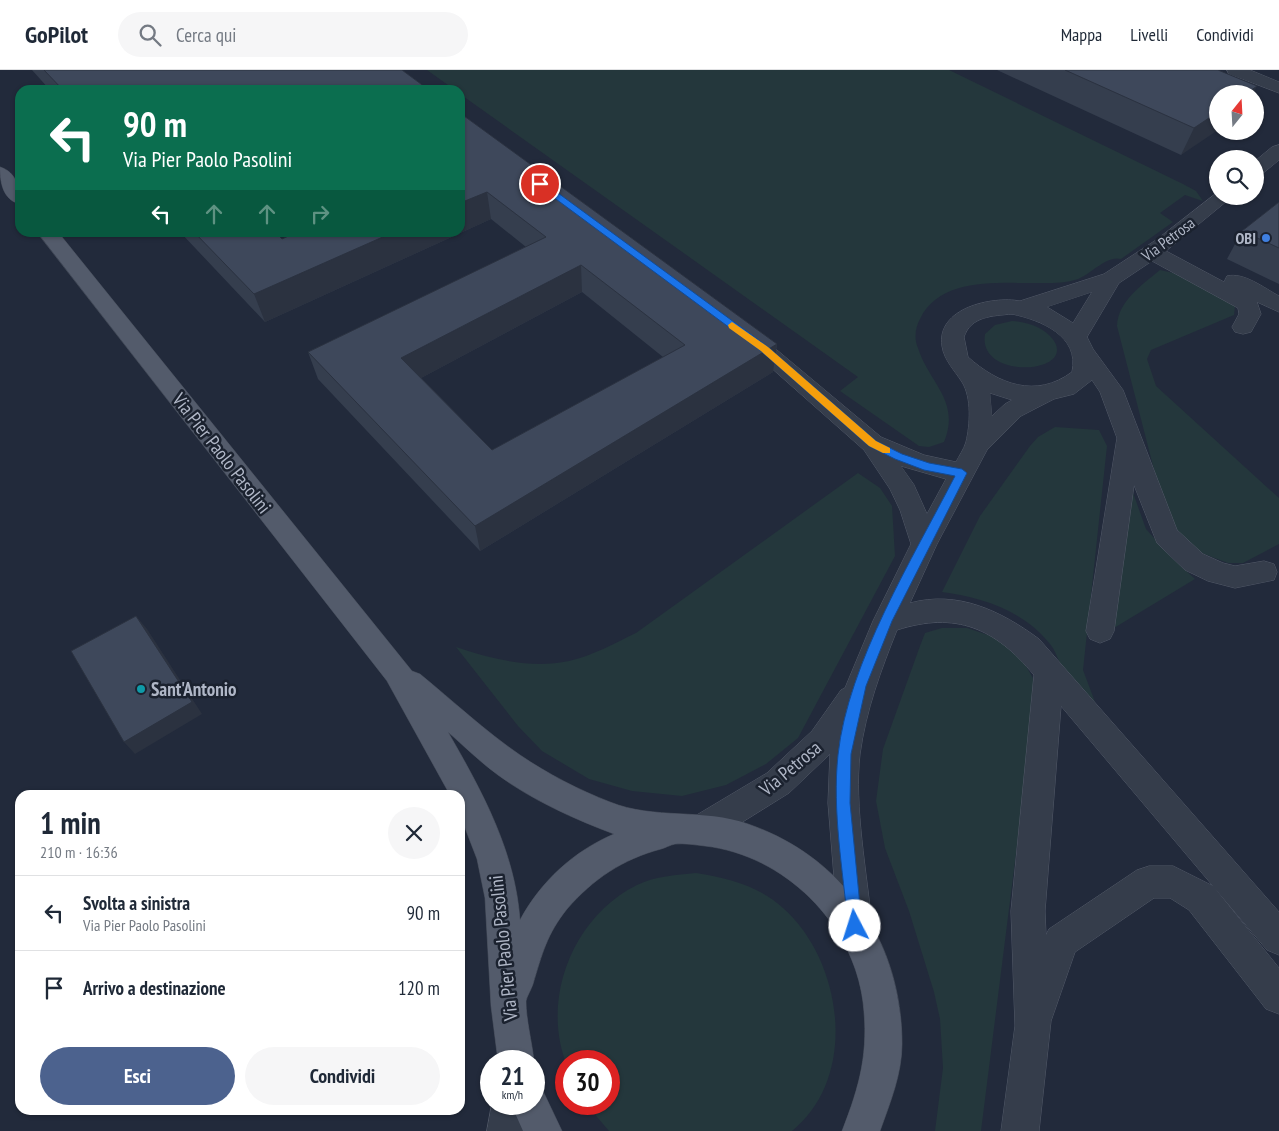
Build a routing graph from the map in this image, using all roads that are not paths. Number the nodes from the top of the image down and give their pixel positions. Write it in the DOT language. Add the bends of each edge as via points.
graph roads {
  1 [pos="1235,70"];
  2 [pos="1279,88"];
  3 [pos="1279,151"];
  4 [pos="1264,163"];
  5 [pos="0,173"];
  6 [pos="15,192"];
  7 [pos="1212,205"];
  8 [pos="52,237"];
  9 [pos="1158,248"];
  10 [pos="1111,279"];
  11 [pos="1279,305"];
  12 [pos="1022,308"];
  13 [pos="732,326"];
  14 [pos="1243,327"];
  15 [pos="1081,346"];
  16 [pos="960,362"];
  17 [pos="1045,394"];
  18 [pos="1128,435"];
  19 [pos="873,444"];
  20 [pos="978,444"];
  21 [pos="962,473"];
  22 [pos="924,544"];
  23 [pos="1264,572"];
  24 [pos="887,621"];
  25 [pos="1100,631"];
  26 [pos="1049,671"];
  27 [pos="397,672"];
  28 [pos="860,686"];
  29 [pos="463,790"];
  30 [pos="465,793"];
  31 [pos="692,830"];
  32 [pos="855,926"];
  33 [pos="1279,938"];
  34 [pos="1279,996"];
  35 [pos="1033,1026"];
  36 [pos="514,1049"];
  37 [pos="509,1115"];
  38 [pos="536,1115"];
  39 [pos="869,1123"];
  40 [pos="506,1131"];
  41 [pos="544,1131"];
  42 [pos="1020,1131"];
  1 -- 2 [label="street"];
  3 -- 4 [label="street"];
  5 -- 6 [label="main road"];
  7 -- 9 [label="street, Via Petrosa"];
  8 -- 27 [label="main road, Via Pier Paolo Pasolini"];
  9 -- 10 [label="street, Via Petrosa"];
  9 -- 11 [label="street"];
  9 -- 14 [label="street" via="1248,305 1250,314"];
  10 -- 12 [label="street, Via Petrosa"];
  10 -- 15 [label="street, Via Petrosa"];
  12 -- 15 [label="street, Via Petrosa" via="1056,320"];
  12 -- 16 [label="street, Via Petrosa" via="987,309 960,322 953,339"];
  13 -- 19 [label="street" via="765,349"];
  15 -- 17 [label="street, Via Petrosa" via="1086,364 1080,378 1065,388"];
  15 -- 18 [label="street" via="1111,390"];
  16 -- 17 [label="street, Via Petrosa" via="972,374 999,388"];
  16 -- 20 [label="street, Via Petrosa" via="977,389 981,412"];
  17 -- 20 [label="street, Via Petrosa" via="1013,410"];
  18 -- 23 [label="street" via="1166,536 1194,562 1218,573 1235,577"];
  18 -- 25 [label="street"];
  19 -- 21 [label="street" via="928,467"];
  19 -- 22 [label="street" via="901,485"];
  20 -- 21 [label="street, Via Petrosa"];
  21 -- 22 [label="street, Via Petrosa"];
  22 -- 24 [label="street, Via Petrosa"];
  24 -- 26 [label="street" via="934,610 975,614 1005,628"];
  24 -- 28 [label="street, Via Petrosa"];
  26 -- 33 [label="street"];
  26 -- 35 [label="street" via="1028,912"];
  27 -- 29 [label="main road, Via Pier Paolo Pasolini"];
  27 -- 31 [label="main road, Via Pier Paolo Pasolini" via="515,769 571,800 624,822"];
  28 -- 31 [label="street, Via Petrosa" via="823,741 778,783"];
  28 -- 32 [label="street, Via Petrosa" via="845,754 844,803"];
  30 -- 36 [label="main road, Via Pier Paolo Pasolini" via="493,859 502,906"];
  31 -- 32 [label="main road, Via Pier Paolo Pasolini" via="745,838 787,858 824,887"];
  31 -- 36 [label="main road, Via Pier Paolo Pasolini" via="648,836 622,845 587,865 557,893 534,928 518,970 512,1004"];
  32 -- 39 [label="main road, Via Pier Paolo Pasolini" via="874,967 884,1012 884,1060"];
  34 -- 35 [label="street" via="1201,898 1173,882 1149,882 1061,941"];
  35 -- 42 [label="street"];
  37 -- 40 [label="street"];
  38 -- 41 [label="main road"];
}
